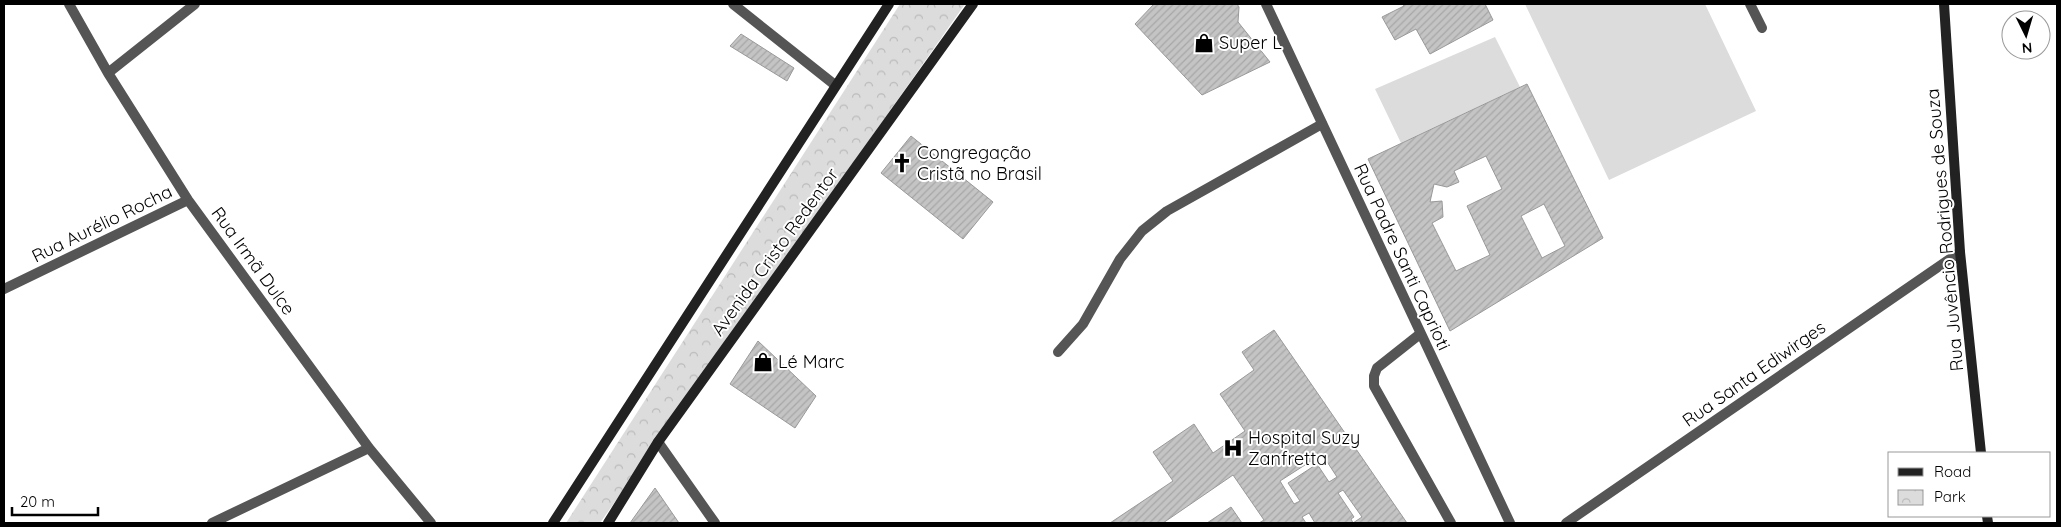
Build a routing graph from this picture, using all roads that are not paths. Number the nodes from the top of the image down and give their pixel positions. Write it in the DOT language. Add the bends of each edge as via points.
graph roads {
  1 [pos="69,4"];
  2 [pos="195,4"];
  3 [pos="733,4"];
  4 [pos="889,4"];
  5 [pos="974,4"];
  6 [pos="1266,4"];
  7 [pos="1750,4"];
  8 [pos="1944,4"];
  9 [pos="1762,28"];
  10 [pos="108,73"];
  11 [pos="835,86"];
  12 [pos="1322,124"];
  13 [pos="188,200"];
  14 [pos="1960,252"];
  15 [pos="4,290"];
  16 [pos="1420,334"];
  17 [pos="1058,352"];
  18 [pos="658,442"];
  19 [pos="369,448"];
  20 [pos="1981,452"];
  21 [pos="1573,521"];
  22 [pos="212,523"];
  23 [pos="431,523"];
  24 [pos="553,523"];
  25 [pos="608,523"];
  26 [pos="715,523"];
  27 [pos="1451,523"];
  28 [pos="1509,523"];
  1 -- 10 [label="street, Rua Irmã Dulce"];
  2 -- 10 [label="street"];
  3 -- 11 [label="street"];
  4 -- 11 [label="main road, Avenida Cristo Redentor"];
  5 -- 18 [label="main road, Avenida Cristo Redentor"];
  6 -- 12 [label="street, Rua Padre Santi Caprioti"];
  7 -- 9 [label="street"];
  8 -- 14 [label="main road, Rua Juvêncio Rodrigues de Souza"];
  10 -- 13 [label="street, Rua Irmã Dulce"];
  11 -- 24 [label="main road, Avenida Cristo Redentor"];
  12 -- 16 [label="street, Rua Padre Santi Caprioti"];
  12 -- 17 [label="street" via="1167,211 1142,231 1120,259 1083,324"];
  13 -- 15 [label="street, Rua Aurélio Rocha"];
  13 -- 19 [label="street, Rua Irmã Dulce"];
  14 -- 20 [label="main road, Rua Juvêncio Rodrigues de Souza"];
  14 -- 21 [label="street, Rua Santa Ediwirges"];
  16 -- 27 [label="street" via="1377,368 1374,386"];
  16 -- 28 [label="street, Rua Padre Santi Caprioti"];
  18 -- 25 [label="main road, Avenida Cristo Redentor"];
  18 -- 26 [label="street"];
  19 -- 22 [label="street"];
  19 -- 23 [label="street, Rua Irmã Dulce"];
}
